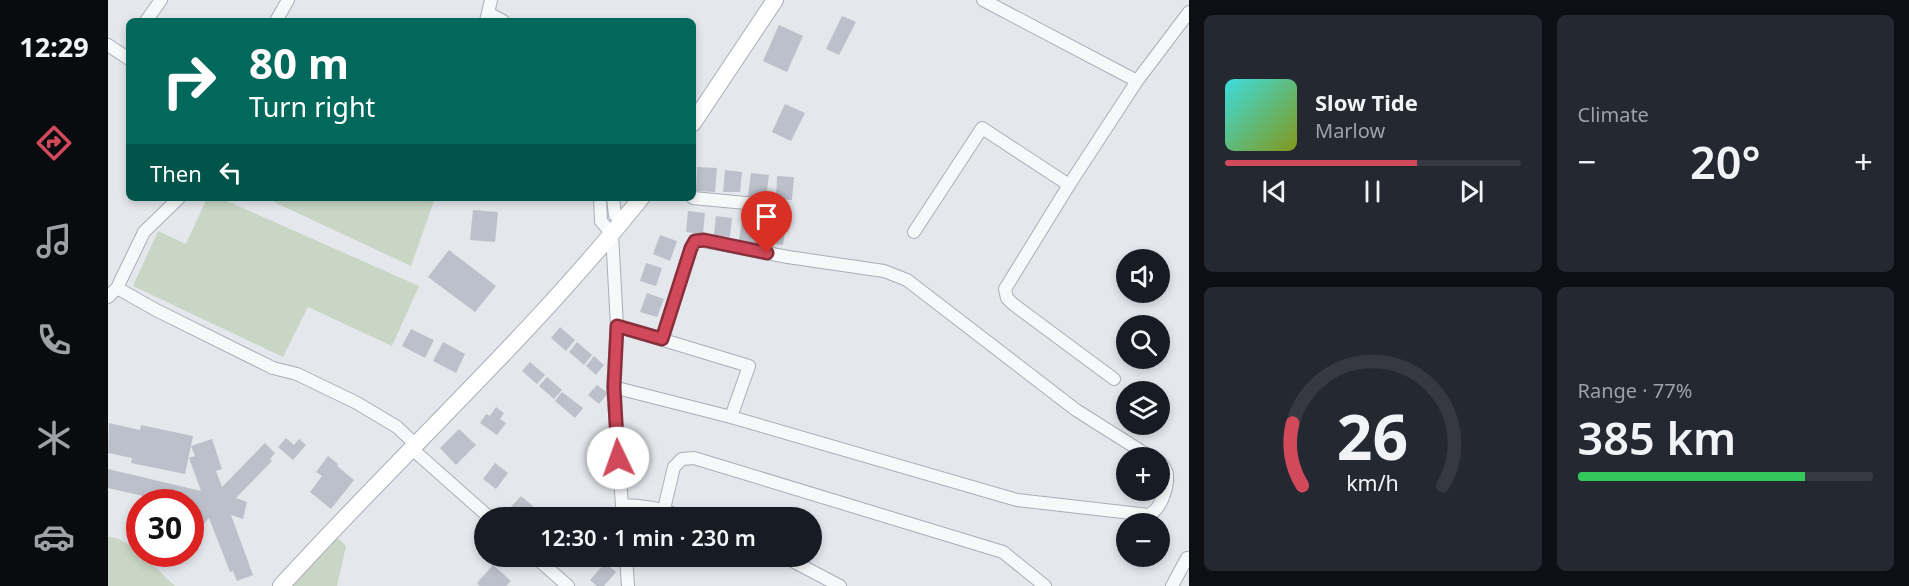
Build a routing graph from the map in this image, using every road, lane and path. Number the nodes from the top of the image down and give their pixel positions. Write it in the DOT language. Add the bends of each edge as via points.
graph roads {
  1 [pos="161,0"];
  2 [pos="288,0"];
  3 [pos="491,0"];
  4 [pos="775,0"];
  5 [pos="983,0"];
  6 [pos="1189,12"];
  7 [pos="487,17"];
  8 [pos="148,18"];
  9 [pos="278,18"];
  10 [pos="108,45"];
  11 [pos="126,54"];
  12 [pos="1137,81"];
  13 [pos="696,118"];
  14 [pos="1069,185"];
  15 [pos="696,198"];
  16 [pos="176,201"];
  17 [pos="600,201"];
  18 [pos="613,201"];
  19 [pos="639,201"];
  20 [pos="777,206"];
  21 [pos="617,228"];
  22 [pos="914,232"];
  23 [pos="112,292"];
  24 [pos="617,326"];
  25 [pos="662,339"];
  26 [pos="1114,379"];
  27 [pos="614,387"];
  28 [pos="731,417"];
  29 [pos="413,446"];
  30 [pos="1135,447"];
  31 [pos="1162,501"];
  32 [pos="622,504"];
  33 [pos="478,507"];
  34 [pos="622,507"];
  35 [pos="654,507"];
  36 [pos="664,507"];
  37 [pos="1187,558"];
  38 [pos="546,567"];
  39 [pos="627,567"];
  40 [pos="804,567"];
  41 [pos="281,586"];
  42 [pos="568,586"];
  43 [pos="628,586"];
  44 [pos="840,586"];
  45 [pos="1045,586"];
  46 [pos="1172,586"];
  1 -- 8 [label="street"];
  2 -- 9 [label="street"];
  3 -- 7 [label="street"];
  4 -- 13 [label="street"];
  5 -- 12 [label="street"];
  6 -- 12 [label="street"];
  10 -- 11 [label="street"];
  12 -- 14 [label="street"];
  14 -- 22 [label="street" via="982,128"];
  14 -- 26 [label="street" via="1005,294"];
  15 -- 20 [label="street"];
  16 -- 23 [label="street" via="144,232"];
  17 -- 21 [label="street" via="602,222"];
  18 -- 21 [label="street"];
  19 -- 21 [label="street"];
  21 -- 24 [label="street"];
  21 -- 29 [label="street" via="497,361"];
  23 -- 29 [label="street" via="357,403 397,427"];
  24 -- 25 [label="street"];
  24 -- 27 [label="street"];
  25 -- 28 [label="street" via="749,366"];
  25 -- 30 [label="street" via="695,241 884,271 908,280 1076,410"];
  27 -- 28 [label="street"];
  27 -- 32 [label="street"];
  28 -- 31 [label="street" via="1017,500 1149,515 1156,512"];
  29 -- 33 [label="street"];
  29 -- 41 [label="street"];
  32 -- 34 [label="street"];
  32 -- 35 [label="street"];
  36 -- 45 [label="street" via="674,467 682,459 694,458 1003,552"];
  37 -- 46 [label="street"];
  38 -- 42 [label="street"];
  39 -- 43 [label="street"];
  40 -- 44 [label="street"];
}
